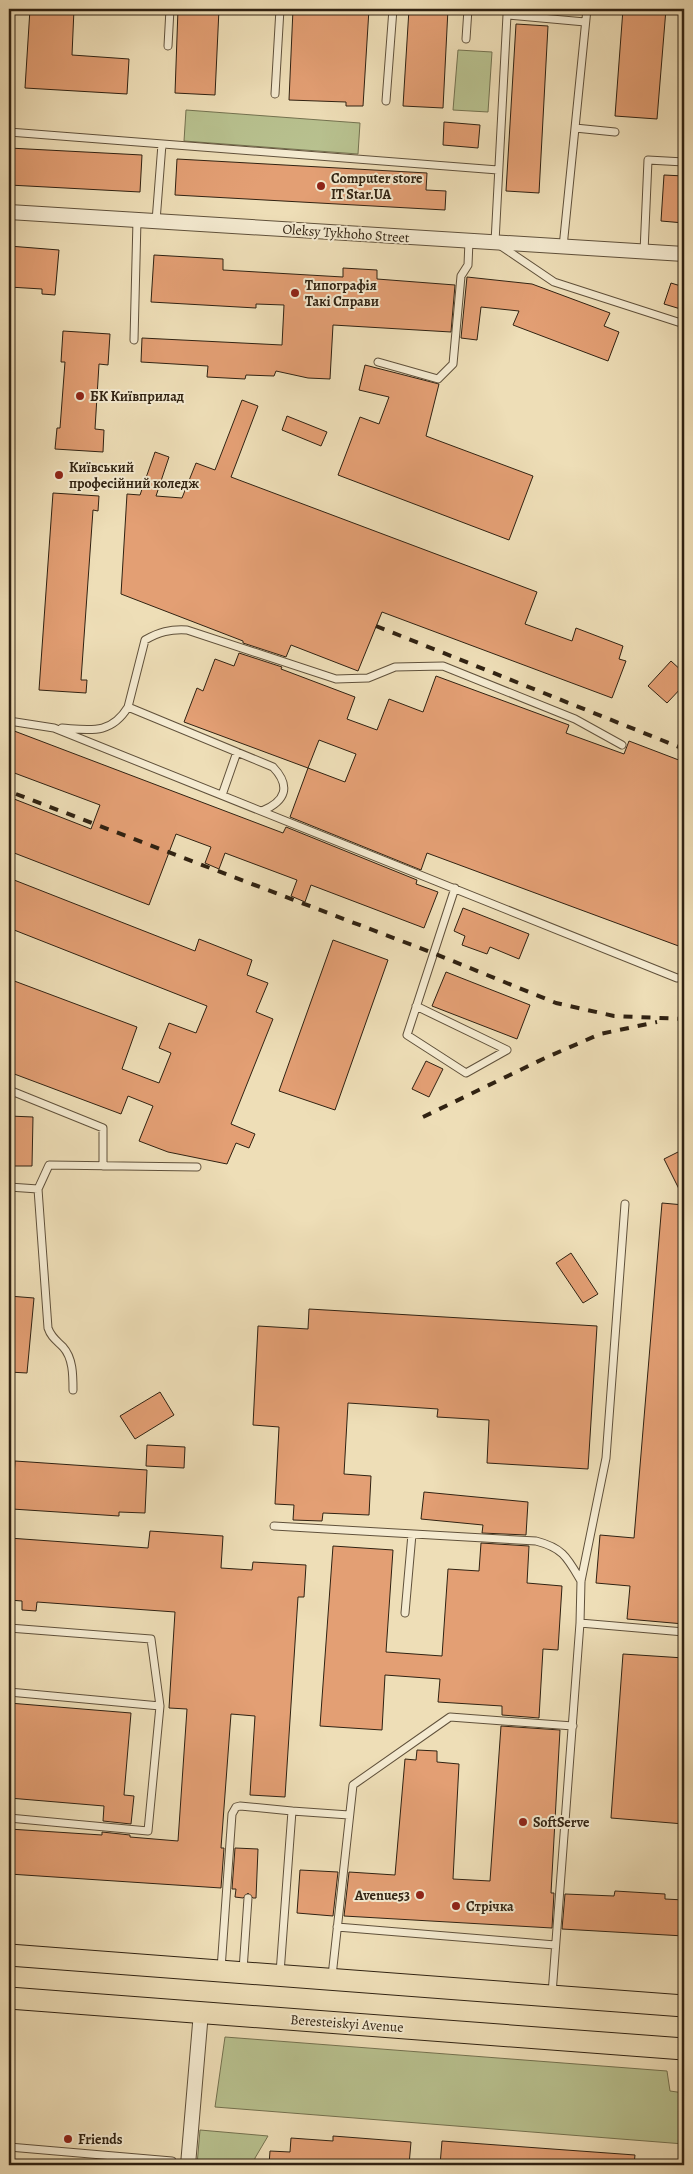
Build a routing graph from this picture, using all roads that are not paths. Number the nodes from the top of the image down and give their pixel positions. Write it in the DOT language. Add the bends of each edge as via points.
graph roads {
  1 [pos="170,9"];
  2 [pos="280,9"];
  3 [pos="393,9"];
  4 [pos="468,9"];
  5 [pos="587,9"];
  6 [pos="585,22"];
  7 [pos="466,39"];
  8 [pos="168,46"];
  9 [pos="275,94"];
  10 [pos="386,101"];
  11 [pos="575,128"];
  12 [pos="9,132"];
  13 [pos="615,132"];
  14 [pos="162,144"];
  15 [pos="684,162"];
  16 [pos="498,170"];
  17 [pos="9,212"];
  18 [pos="137,220"];
  19 [pos="156,221"];
  20 [pos="469,241"];
  21 [pos="495,242"];
  22 [pos="563,247"];
  23 [pos="644,252"];
  24 [pos="684,254"];
  25 [pos="684,324"];
  26 [pos="134,340"];
  27 [pos="378,362"];
  28 [pos="128,707"];
  29 [pos="9,721"];
  30 [pos="54,728"];
  31 [pos="622,745"];
  32 [pos="237,752"];
  33 [pos="222,795"];
  34 [pos="262,811"];
  35 [pos="455,888"];
  36 [pos="677,978"];
  37 [pos="416,1006"];
  38 [pos="9,1090"];
  39 [pos="103,1166"];
  40 [pos="197,1167"];
  41 [pos="9,1187"];
  42 [pos="38,1189"];
  43 [pos="625,1204"];
  44 [pos="72,1390"];
  45 [pos="274,1526"];
  46 [pos="412,1534"];
  47 [pos="581,1581"];
  48 [pos="406,1613"];
  49 [pos="580,1623"];
  50 [pos="9,1628"];
  51 [pos="684,1632"];
  52 [pos="9,1692"];
  53 [pos="160,1706"];
  54 [pos="573,1726"];
  55 [pos="292,1810"];
  56 [pos="349,1815"];
  57 [pos="9,1818"];
  58 [pos="248,1898"];
  59 [pos="337,1927"];
  60 [pos="555,1945"];
  61 [pos="9,1955"];
  62 [pos="221,1971"];
  63 [pos="243,1973"];
  64 [pos="279,1976"];
  65 [pos="332,1980"];
  66 [pos="551,1996"];
  67 [pos="9,1998"];
  68 [pos="684,2006"];
  69 [pos="200,2012"];
  70 [pos="684,2049"];
  71 [pos="9,2147"];
  72 [pos="172,2165"];
  73 [pos="188,2165"];
  1 -- 8 [label="lane"];
  2 -- 9 [label="lane"];
  3 -- 10 [label="lane"];
  4 -- 7 [label="lane"];
  5 -- 6 [label="lane"];
  6 -- 11 [label="lane"];
  6 -- 16 [label="lane" via="507,16"];
  11 -- 13 [label="lane"];
  11 -- 22 [label="lane"];
  12 -- 14 [label="lane"];
  14 -- 16 [label="lane"];
  14 -- 19 [label="lane"];
  15 -- 23 [label="lane" via="648,160"];
  16 -- 21 [label="lane"];
  17 -- 18 [label="street, Oleksy Tykhoho Street"];
  18 -- 19 [label="street, Oleksy Tykhoho Street"];
  18 -- 26 [label="lane"];
  19 -- 20 [label="street, Oleksy Tykhoho Street"];
  20 -- 21 [label="street, Oleksy Tykhoho Street"];
  20 -- 27 [label="lane" via="468,264 461,276 453,364 438,379"];
  21 -- 22 [label="street, Oleksy Tykhoho Street"];
  21 -- 25 [label="lane" via="554,282"];
  22 -- 23 [label="street, Oleksy Tykhoho Street"];
  23 -- 24 [label="street, Oleksy Tykhoho Street"];
  28 -- 30 [label="lane" via="114,724 104,728"];
  28 -- 31 [label="lane" via="145,640 165,631 187,630 336,679 368,678 395,667 443,666 575,719"];
  28 -- 32 [label="lane"];
  29 -- 30 [label="lane"];
  30 -- 33 [label="lane"];
  32 -- 33 [label="lane"];
  32 -- 34 [label="lane" via="273,766 283,777 284,792 280,799 276,805"];
  33 -- 34 [label="lane"];
  34 -- 35 [label="lane"];
  35 -- 36 [label="lane"];
  35 -- 37 [label="lane"];
  37 -- 37 [label="lane" via="407,1035 466,1073 507,1050"];
  38 -- 39 [label="lane" via="103,1128"];
  39 -- 40 [label="lane"];
  39 -- 42 [label="lane" via="49,1165"];
  41 -- 42 [label="lane"];
  42 -- 44 [label="lane" via="48,1328 70,1358"];
  43 -- 47 [label="lane" via="606,1458"];
  45 -- 46 [label="lane"];
  46 -- 47 [label="lane" via="536,1541 552,1545 563,1553"];
  46 -- 48 [label="lane"];
  47 -- 49 [label="lane"];
  49 -- 51 [label="lane"];
  49 -- 54 [label="lane"];
  50 -- 53 [label="lane" via="151,1639"];
  52 -- 53 [label="lane"];
  53 -- 57 [label="lane" via="148,1831"];
  54 -- 56 [label="lane" via="448,1717 353,1784"];
  54 -- 60 [label="lane"];
  55 -- 56 [label="lane"];
  55 -- 62 [label="lane" via="240,1806 232,1814"];
  55 -- 64 [label="lane"];
  56 -- 59 [label="lane"];
  58 -- 63 [label="lane"];
  59 -- 60 [label="lane"];
  59 -- 65 [label="lane"];
  60 -- 66 [label="lane"];
  61 -- 62 [label="main road"];
  62 -- 63 [label="main road"];
  63 -- 64 [label="main road"];
  64 -- 65 [label="main road"];
  65 -- 66 [label="main road"];
  66 -- 68 [label="main road"];
  67 -- 69 [label="main road, Beresteiskyi Avenue"];
  69 -- 70 [label="main road, Beresteiskyi Avenue"];
  69 -- 73 [label="street"];
  71 -- 72 [label="lane" via="172,2161"];
}
